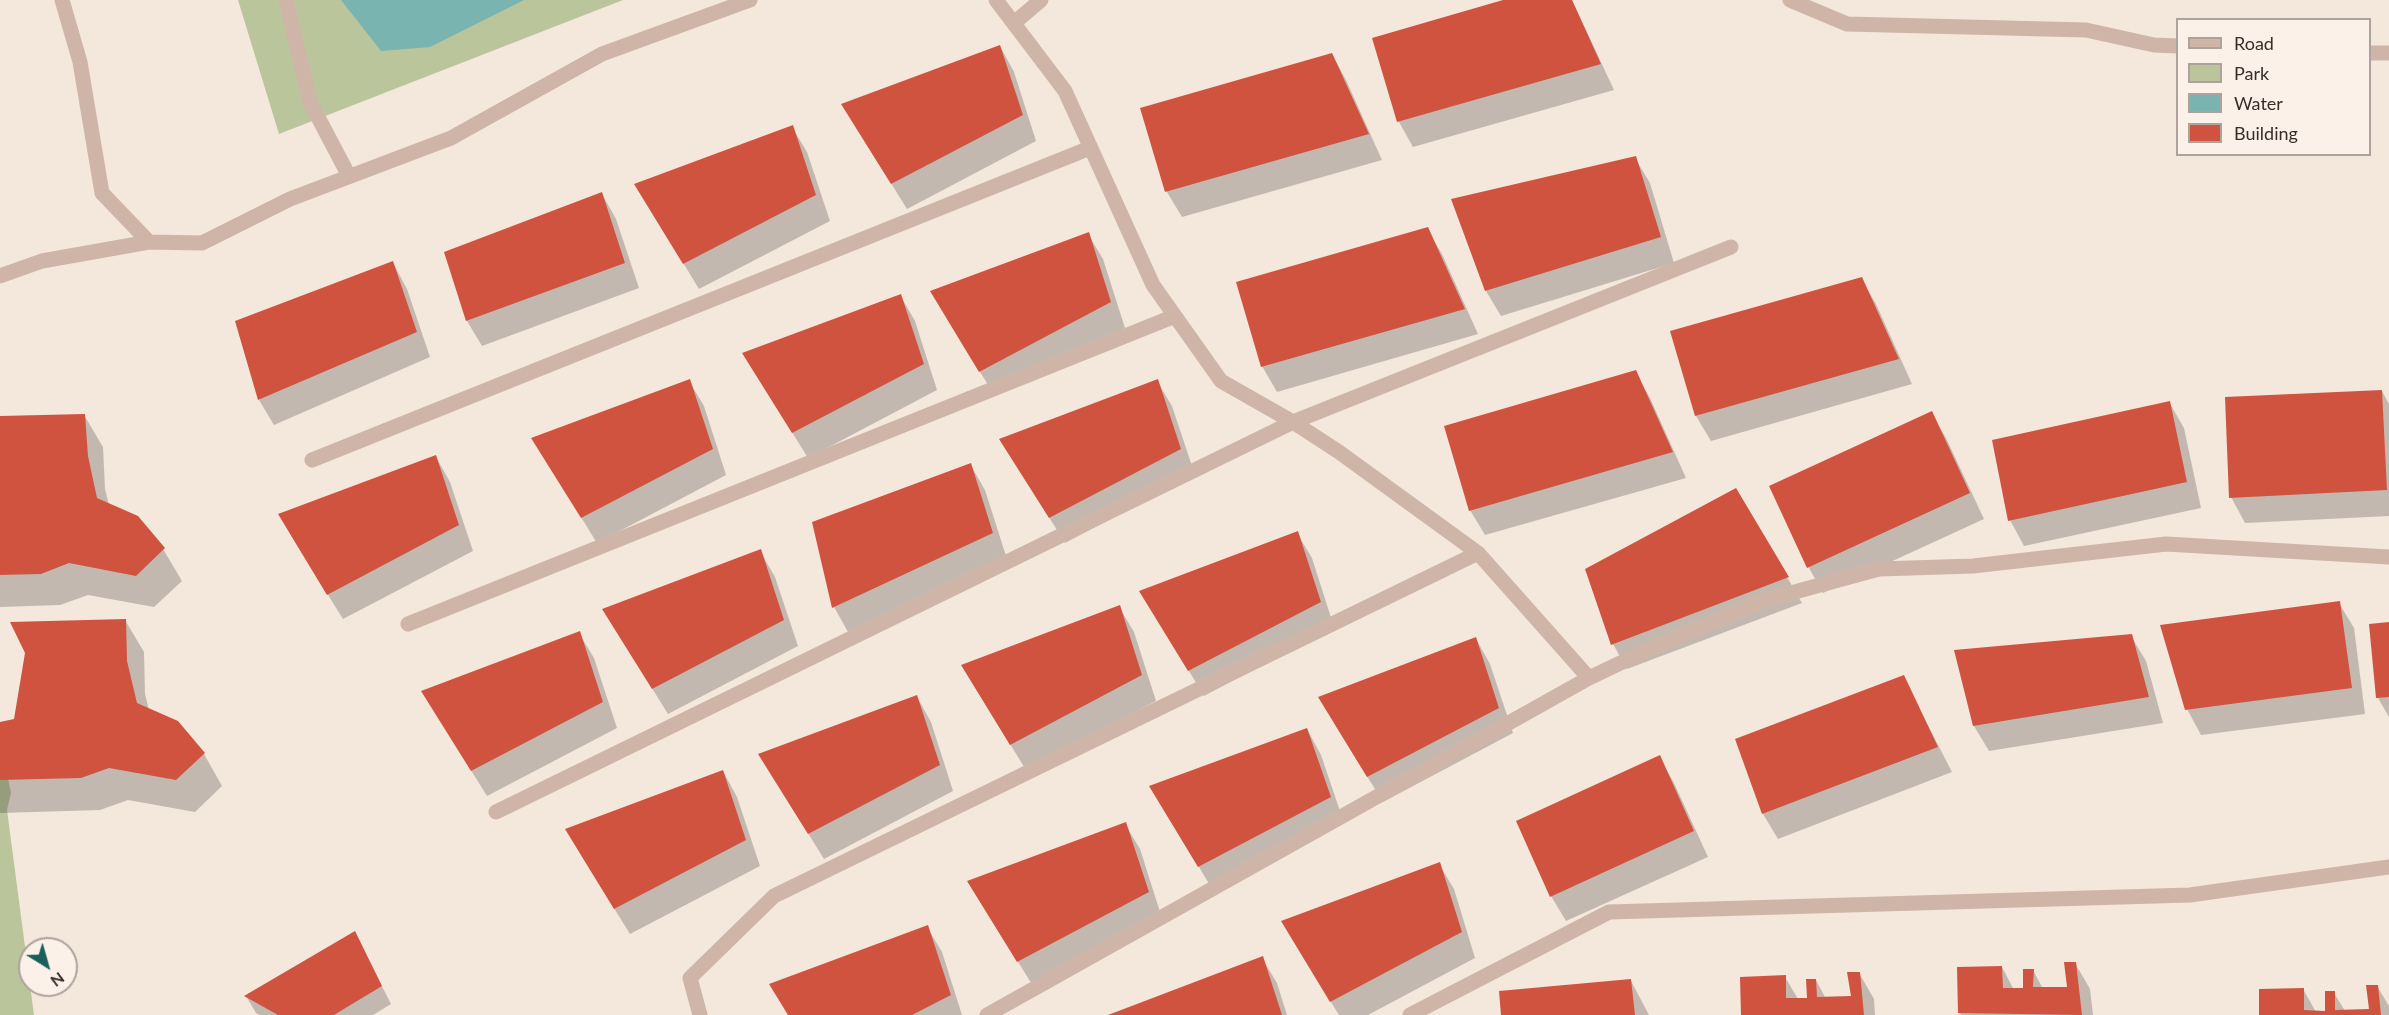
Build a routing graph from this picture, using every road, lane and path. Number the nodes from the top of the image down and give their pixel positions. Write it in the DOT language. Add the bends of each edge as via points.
graph roads {
  1 [pos="62,0"];
  2 [pos="286,0"];
  3 [pos="750,0"];
  4 [pos="996,0"];
  5 [pos="1041,0"];
  6 [pos="1790,0"];
  7 [pos="1014,23"];
  8 [pos="2176,46"];
  9 [pos="2371,53"];
  10 [pos="2389,53"];
  11 [pos="1090,148"];
  12 [pos="349,176"];
  13 [pos="149,242"];
  14 [pos="1731,247"];
  15 [pos="0,276"];
  16 [pos="1175,316"];
  17 [pos="1293,422"];
  18 [pos="312,460"];
  19 [pos="1478,553"];
  20 [pos="2389,557"];
  21 [pos="408,624"];
  22 [pos="1589,678"];
  23 [pos="496,812"];
  24 [pos="2389,867"];
  25 [pos="700,1015"];
  26 [pos="987,1015"];
  27 [pos="1410,1015"];
  1 -- 13 [label="street" via="80,62 102,193"];
  2 -- 12 [label="street" via="310,102"];
  3 -- 12 [label="street" via="602,54 451,138"];
  4 -- 7 [label="street"];
  5 -- 7 [label="street"];
  6 -- 8 [label="street" via="1846,24 2086,30"];
  7 -- 11 [label="street" via="1065,91"];
  9 -- 10 [label="street"];
  11 -- 16 [label="street" via="1153,285"];
  11 -- 18 [label="street"];
  12 -- 13 [label="street" via="290,199 202,243"];
  13 -- 15 [label="street" via="42,261"];
  14 -- 17 [label="street"];
  16 -- 17 [label="street" via="1221,381"];
  16 -- 21 [label="street"];
  17 -- 19 [label="street"];
  17 -- 23 [label="street"];
  19 -- 22 [label="street"];
  19 -- 25 [label="street" via="774,896 690,978"];
  20 -- 22 [label="street" via="2166,544 1973,566 1879,569 1765,600"];
  22 -- 26 [label="street"];
  24 -- 27 [label="street" via="2190,895 1609,912"];
}
